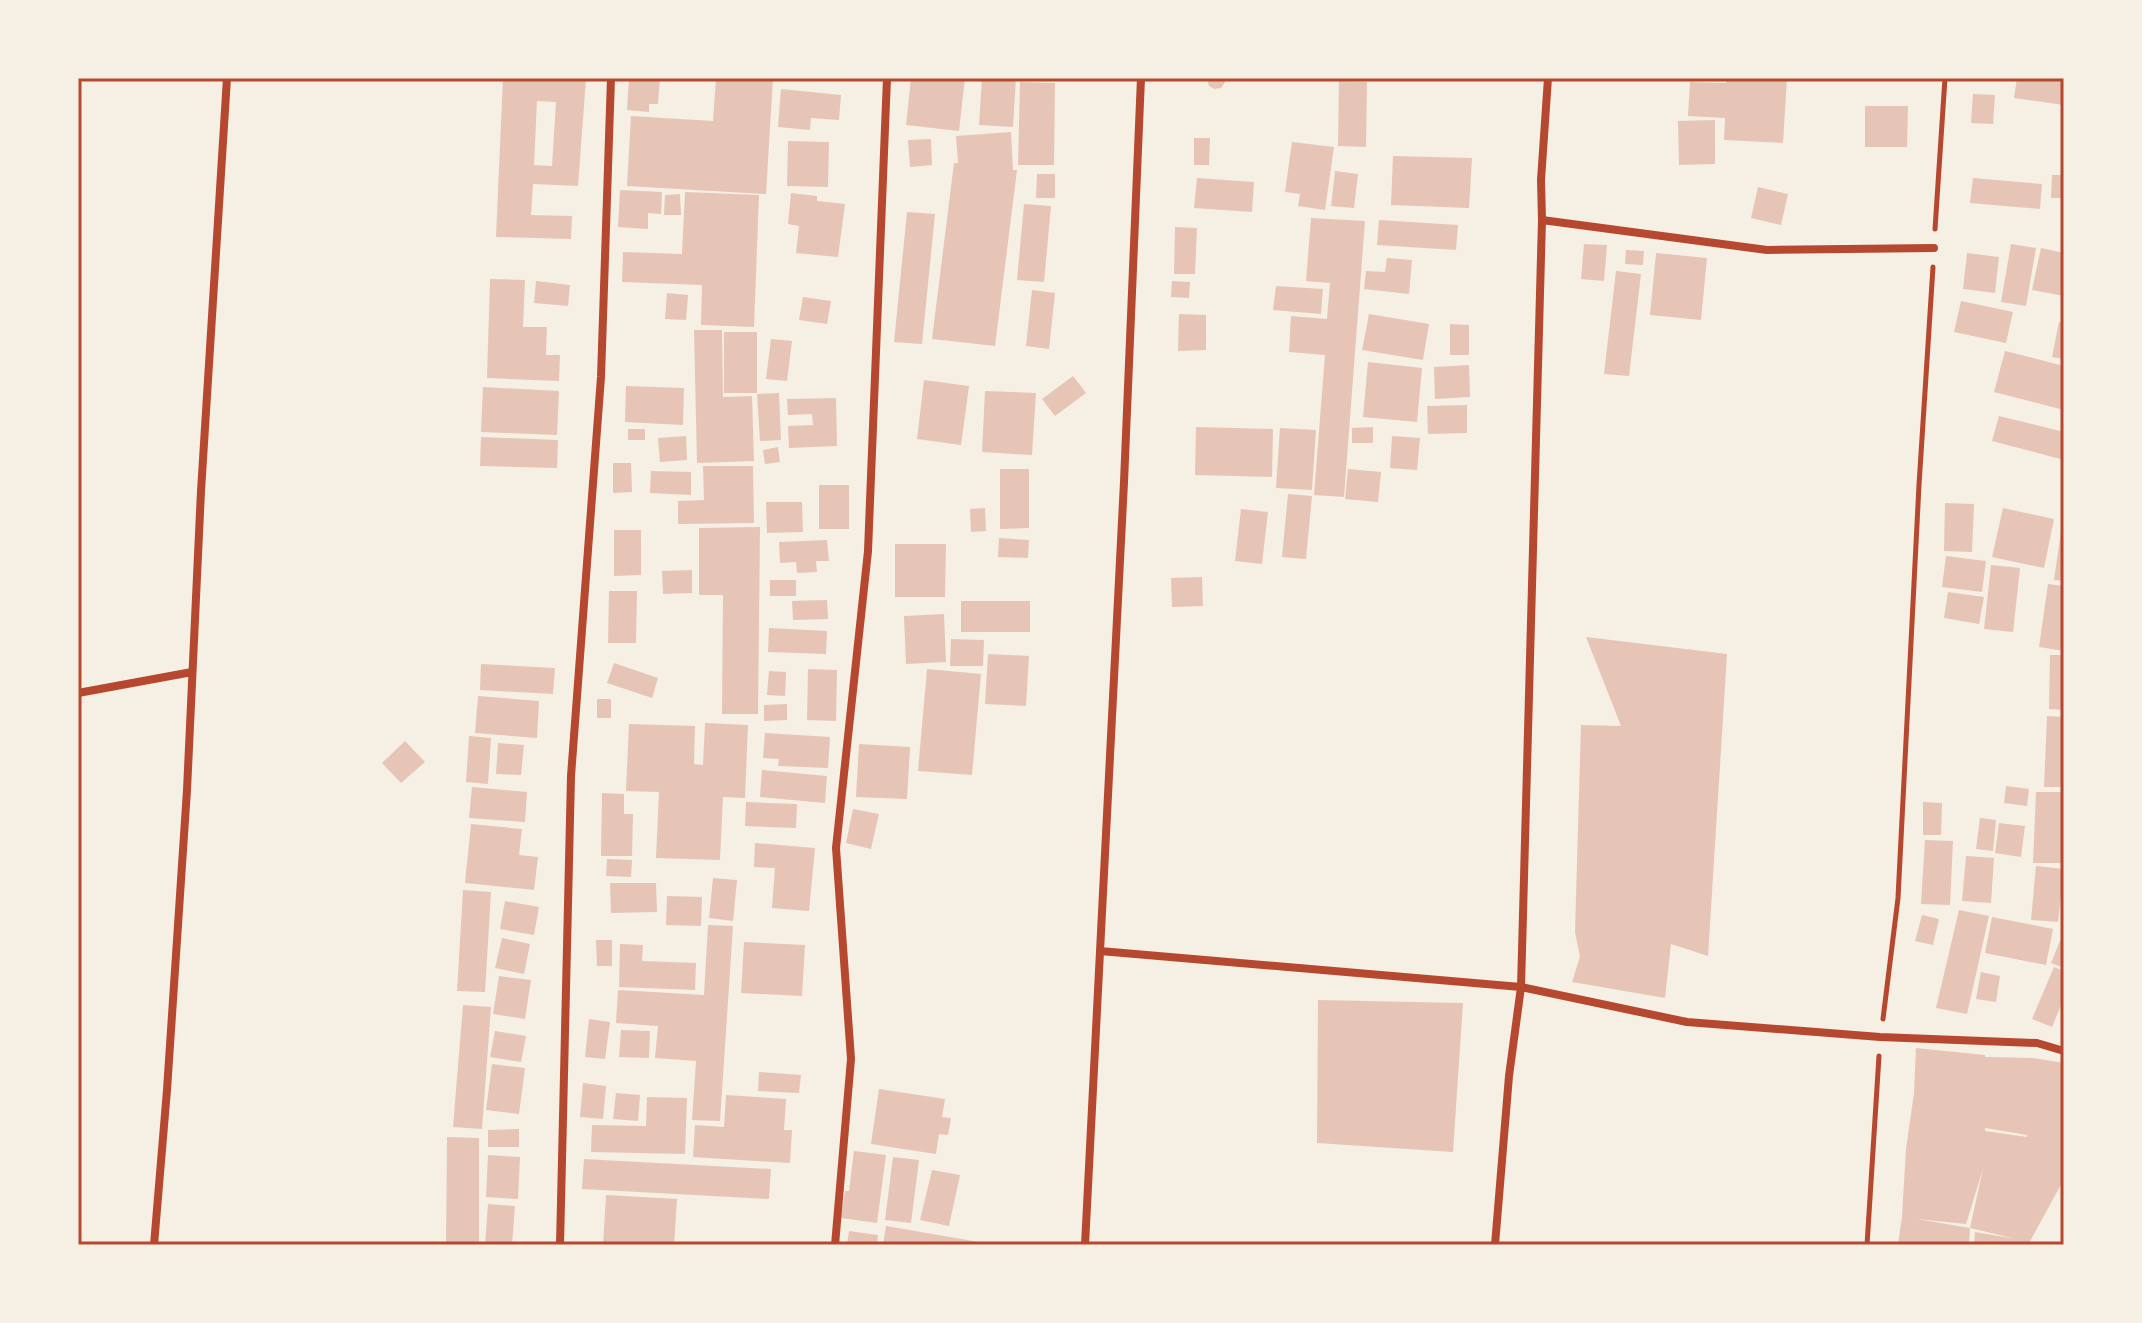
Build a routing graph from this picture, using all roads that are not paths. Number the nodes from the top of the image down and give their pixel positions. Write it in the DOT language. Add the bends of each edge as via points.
graph roads {
  1 [pos="227,78"];
  2 [pos="611,78"];
  3 [pos="887,78"];
  4 [pos="1141,78"];
  5 [pos="1548,78"];
  6 [pos="1542,220"];
  7 [pos="1934,248"];
  8 [pos="192,672"];
  9 [pos="78,693"];
  10 [pos="1100,951"];
  11 [pos="1521,987"];
  12 [pos="2064,1051"];
  13 [pos="154,1245"];
  14 [pos="560,1245"];
  15 [pos="835,1245"];
  16 [pos="1085,1245"];
  17 [pos="1495,1245"];
  1 -- 8 [label="street"];
  2 -- 14 [label="street" via="601,377 571,776"];
  3 -- 15 [label="street" via="868,551 836,848 851,1059"];
  4 -- 10 [label="street"];
  5 -- 6 [label="street"];
  6 -- 7 [label="street" via="1767,250"];
  6 -- 11 [label="street"];
  8 -- 9 [label="street"];
  8 -- 13 [label="street"];
  10 -- 11 [label="street"];
  10 -- 16 [label="street"];
  11 -- 12 [label="street" via="1687,1022 2037,1043"];
  11 -- 17 [label="street"];
}
